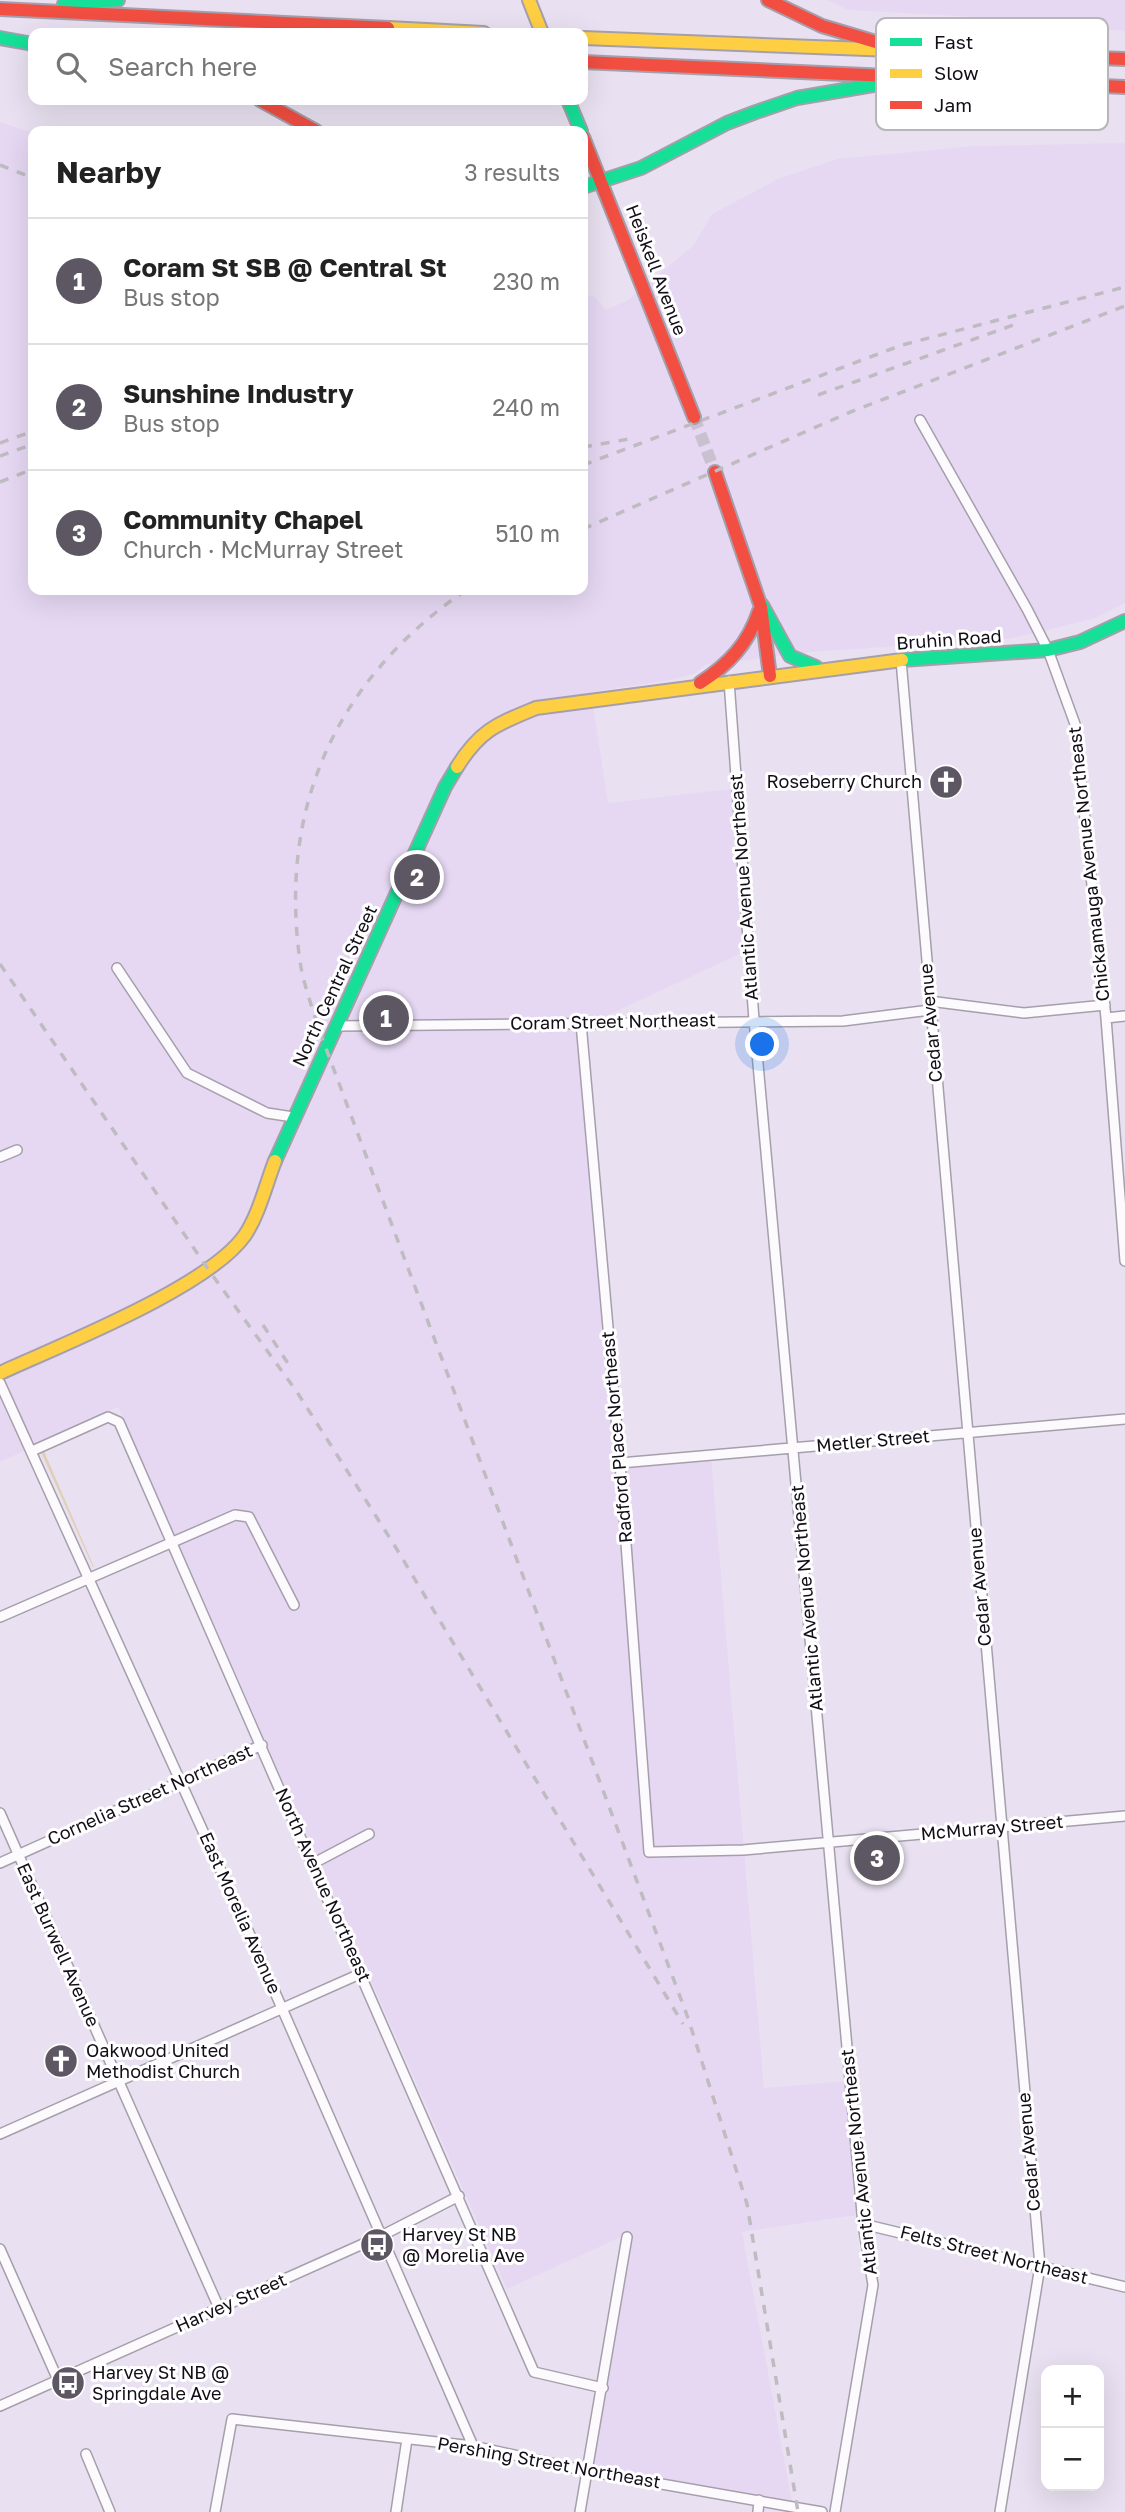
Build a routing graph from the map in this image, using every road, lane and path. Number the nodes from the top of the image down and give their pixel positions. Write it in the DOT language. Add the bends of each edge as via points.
graph roads {
  1 [pos="118,0"];
  2 [pos="768,0"];
  3 [pos="530,4"];
  4 [pos="2,9"];
  5 [pos="384,28"];
  6 [pos="540,28"];
  7 [pos="28,35"];
  8 [pos="0,36"];
  9 [pos="588,38"];
  10 [pos="876,42"];
  11 [pos="28,43"];
  12 [pos="876,50"];
  13 [pos="588,62"];
  14 [pos="876,77"];
  15 [pos="876,86"];
  16 [pos="269,105"];
  17 [pos="570,105"];
  18 [pos="307,126"];
  19 [pos="578,126"];
  20 [pos="588,149"];
  21 [pos="602,182"];
  22 [pos="588,186"];
  23 [pos="694,416"];
  24 [pos="920,420"];
  25 [pos="715,472"];
  26 [pos="759,603"];
  27 [pos="1125,621"];
  28 [pos="1048,650"];
  29 [pos="901,660"];
  30 [pos="822,669"];
  31 [pos="771,676"];
  32 [pos="729,681"];
  33 [pos="696,685"];
  34 [pos="117,968"];
  35 [pos="1104,1005"];
  36 [pos="929,1006"];
  37 [pos="1125,1016"];
  38 [pos="1106,1018"];
  39 [pos="754,1020"];
  40 [pos="581,1023"];
  41 [pos="338,1026"];
  42 [pos="293,1117"];
  43 [pos="17,1150"];
  44 [pos="0,1157"];
  45 [pos="1125,1261"];
  46 [pos="0,1373"];
  47 [pos="0,1383"];
  48 [pos="1125,1419"];
  49 [pos="967,1433"];
  50 [pos="794,1447"];
  51 [pos="32,1451"];
  52 [pos="620,1463"];
  53 [pos="172,1540"];
  54 [pos="90,1579"];
  55 [pos="295,1605"];
  56 [pos="0,1617"];
  57 [pos="262,1745"];
  58 [pos="182,1782"];
  59 [pos="0,1813"];
  60 [pos="1125,1816"];
  61 [pos="1001,1828"];
  62 [pos="369,1834"];
  63 [pos="827,1842"];
  64 [pos="649,1852"];
  65 [pos="18,1855"];
  66 [pos="314,1863"];
  67 [pos="0,1864"];
  68 [pos="362,1973"];
  69 [pos="282,2009"];
  70 [pos="119,2080"];
  71 [pos="0,2134"];
  72 [pos="460,2196"];
  73 [pos="863,2224"];
  74 [pos="383,2235"];
  75 [pos="627,2237"];
  76 [pos="0,2249"];
  77 [pos="1040,2266"];
  78 [pos="1125,2287"];
  79 [pos="219,2308"];
  80 [pos="58,2381"];
  81 [pos="603,2388"];
  82 [pos="0,2406"];
  83 [pos="407,2439"];
  84 [pos="473,2446"];
  85 [pos="86,2454"];
  86 [pos="587,2471"];
  87 [pos="759,2500"];
  88 [pos="110,2512"];
  89 [pos="215,2512"];
  90 [pos="396,2512"];
  91 [pos="580,2512"];
  92 [pos="758,2512"];
  93 [pos="822,2512"];
  94 [pos="835,2512"];
  95 [pos="1000,2512"];
  1 -- 4 [label="main road"];
  2 -- 10 [label="main road" via="838,33"];
  3 -- 6 [label="main road"];
  4 -- 5 [label="main road"];
  7 -- 8 [label="main road"];
  8 -- 11 [label="main road"];
  9 -- 12 [label="main road"];
  13 -- 14 [label="main road"];
  15 -- 21 [label="main road" via="787,102 727,123 641,168"];
  16 -- 18 [label="main road"];
  17 -- 19 [label="main road"];
  20 -- 21 [label="main road, Heiskell Avenue"];
  21 -- 22 [label="main road"];
  21 -- 23 [label="main road, Heiskell Avenue"];
  24 -- 28 [label="street, Chickamauga Avenue Northeast"];
  25 -- 26 [label="main road"];
  26 -- 30 [label="main road" via="790,656"];
  26 -- 31 [label="main road"];
  26 -- 33 [label="main road" via="753,632 739,654"];
  27 -- 28 [label="main road, Bruhin Road" via="1080,642"];
  28 -- 29 [label="main road, Bruhin Road"];
  28 -- 35 [label="street, Chickamauga Avenue Northeast" via="1075,724"];
  29 -- 30 [label="main road, Bruhin Road"];
  29 -- 36 [label="street, Cedar Avenue"];
  30 -- 31 [label="main road, Bruhin Road"];
  31 -- 32 [label="main road, North Central Street"];
  32 -- 33 [label="main road, North Central Street"];
  32 -- 39 [label="street, Atlantic Avenue Northeast"];
  33 -- 41 [label="main road, North Central Street" via="536,708 506,718 482,733 463,754 445,787"];
  34 -- 42 [label="street" via="187,1073 267,1113"];
  35 -- 36 [label="street, Coram Street Northeast" via="1024,1013"];
  35 -- 38 [label="street, Chickamauga Avenue Northeast"];
  36 -- 39 [label="street, Coram Street Northeast" via="843,1021"];
  36 -- 49 [label="street, Cedar Avenue"];
  37 -- 38 [label="street"];
  38 -- 45 [label="street, Chickamauga Avenue Northeast"];
  39 -- 40 [label="street, Coram Street Northeast"];
  39 -- 50 [label="street, Atlantic Avenue Northeast"];
  40 -- 41 [label="street, Coram Street Northeast"];
  40 -- 52 [label="street, Radford Place Northeast"];
  41 -- 42 [label="main road, North Central Street"];
  42 -- 46 [label="main road, North Central Street" via="245,1235 208,1269 154,1301"];
  43 -- 44 [label="street"];
  47 -- 51 [label="street, East Morelia Avenue"];
  48 -- 49 [label="street, Metler Street"];
  49 -- 50 [label="street, Metler Street"];
  49 -- 61 [label="street, Cedar Avenue"];
  50 -- 52 [label="street, Metler Street"];
  50 -- 63 [label="street, Atlantic Avenue Northeast"];
  51 -- 53 [label="street, North Avenue Northeast" via="114,1418"];
  51 -- 54 [label="street, East Morelia Avenue"];
  52 -- 64 [label="street, Radford Place Northeast"];
  53 -- 54 [label="street"];
  53 -- 55 [label="street" via="235,1515 250,1517"];
  53 -- 57 [label="street, North Avenue Northeast"];
  54 -- 56 [label="street"];
  54 -- 58 [label="street, East Morelia Avenue"];
  57 -- 58 [label="street, Cornelia Street Northeast"];
  57 -- 66 [label="street, North Avenue Northeast"];
  58 -- 65 [label="street, Cornelia Street Northeast"];
  58 -- 69 [label="street, East Morelia Avenue"];
  59 -- 65 [label="street, East Burwell Avenue"];
  60 -- 61 [label="street, McMurray Street"];
  61 -- 63 [label="street, McMurray Street"];
  61 -- 77 [label="street, Cedar Avenue"];
  62 -- 66 [label="street"];
  63 -- 64 [label="street, McMurray Street"];
  63 -- 73 [label="street, Atlantic Avenue Northeast"];
  65 -- 67 [label="street, Cornelia Street Northeast"];
  65 -- 70 [label="street, East Burwell Avenue"];
  66 -- 68 [label="street, North Avenue Northeast"];
  68 -- 69 [label="street"];
  68 -- 72 [label="street, North Avenue Northeast"];
  69 -- 70 [label="street"];
  69 -- 74 [label="street, East Morelia Avenue"];
  70 -- 71 [label="street"];
  70 -- 79 [label="street, East Burwell Avenue"];
  72 -- 74 [label="street, Harvey Street"];
  72 -- 81 [label="street, North Avenue Northeast" via="534,2372"];
  73 -- 77 [label="street, Felts Street Northeast"];
  73 -- 94 [label="street, Atlantic Avenue Northeast" via="873,2285"];
  74 -- 79 [label="street, Harvey Street"];
  74 -- 84 [label="street, East Morelia Avenue"];
  75 -- 81 [label="street"];
  76 -- 80 [label="street"];
  77 -- 78 [label="street, Felts Street Northeast"];
  77 -- 95 [label="street, Cedar Avenue"];
  79 -- 80 [label="street, Harvey Street"];
  80 -- 82 [label="street, Harvey Street"];
  81 -- 86 [label="street"];
  83 -- 84 [label="street, Pershing Street Northeast"];
  83 -- 89 [label="street, Pershing Street Northeast" via="232,2420"];
  83 -- 90 [label="street"];
  84 -- 86 [label="street, Pershing Street Northeast"];
  85 -- 88 [label="street"];
  86 -- 87 [label="street, Pershing Street Northeast"];
  86 -- 91 [label="street"];
  87 -- 92 [label="street"];
  87 -- 93 [label="street, Pershing Street Northeast"];
}
